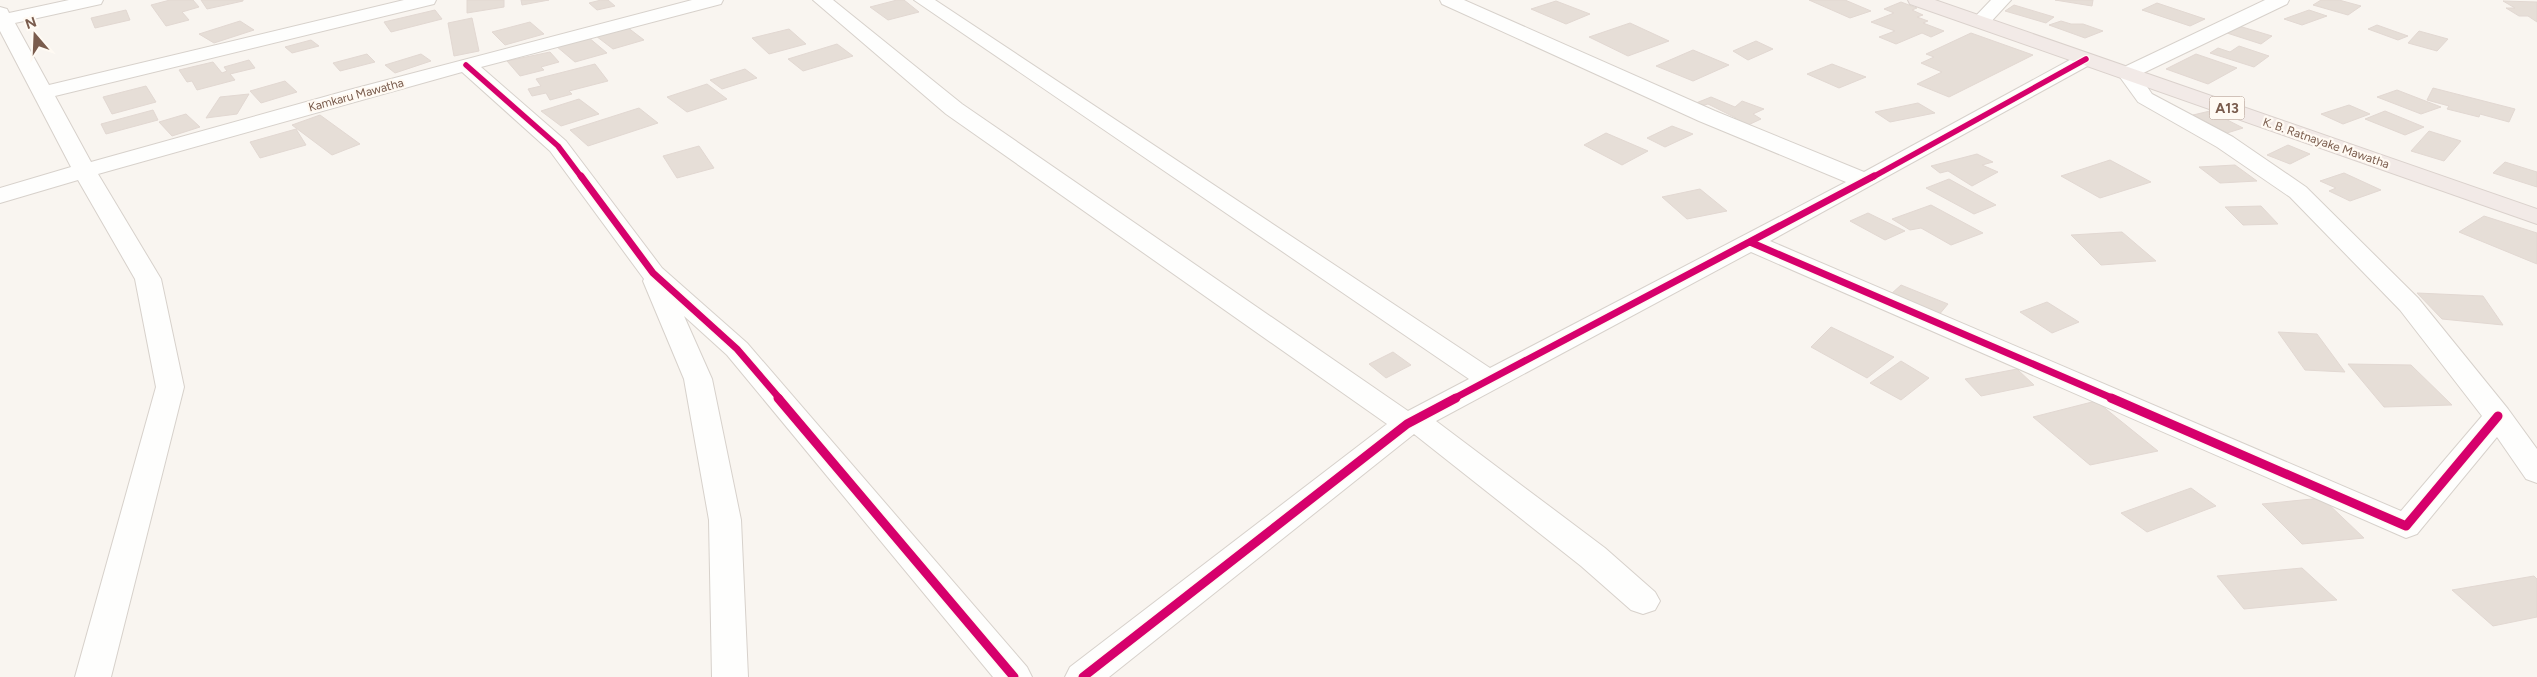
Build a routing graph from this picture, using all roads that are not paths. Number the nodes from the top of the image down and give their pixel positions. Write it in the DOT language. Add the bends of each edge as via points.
graph roads {
  1 [pos="94,0"];
  2 [pos="427,0"];
  3 [pos="714,0"];
  4 [pos="822,0"];
  5 [pos="923,0"];
  6 [pos="1449,0"];
  7 [pos="1917,0"];
  8 [pos="2002,0"];
  9 [pos="2280,0"];
  10 [pos="2,16"];
  11 [pos="1980,22"];
  12 [pos="2086,58"];
  13 [pos="466,65"];
  14 [pos="2127,73"];
  15 [pos="44,92"];
  16 [pos="84,170"];
  17 [pos="1865,181"];
  18 [pos="0,196"];
  19 [pos="2537,217"];
  20 [pos="1750,242"];
  21 [pos="653,273"];
  22 [pos="1488,380"];
  23 [pos="2498,416"];
  24 [pos="1411,422"];
  25 [pos="2537,472"];
  26 [pos="1643,600"];
  27 [pos="93,677"];
  28 [pos="730,677"];
  29 [pos="1014,677"];
  30 [pos="1083,677"];
  1 -- 10 [label="street"];
  2 -- 15 [label="street"];
  3 -- 13 [label="street, Kamkaru Mawatha"];
  4 -- 24 [label="street" via="954,109"];
  5 -- 22 [label="street"];
  6 -- 17 [label="street" via="1707,116"];
  7 -- 11 [label="highway, K. B. Ratnayake Mawatha / A13"];
  8 -- 11 [label="street"];
  9 -- 14 [label="street"];
  10 -- 15 [label="street"];
  11 -- 12 [label="highway, K. B. Ratnayake Mawatha / A13"];
  12 -- 14 [label="highway, K. B. Ratnayake Mawatha / A13"];
  12 -- 17 [label="street"];
  13 -- 16 [label="street, Kamkaru Mawatha"];
  13 -- 21 [label="street" via="558,146"];
  14 -- 19 [label="highway, K. B. Ratnayake Mawatha / A13"];
  14 -- 23 [label="street" via="2145,98 2225,142 2298,192 2409,304"];
  15 -- 16 [label="street"];
  16 -- 18 [label="street, Kamkaru Mawatha"];
  16 -- 27 [label="street" via="148,279 170,387"];
  17 -- 20 [label="street"];
  20 -- 22 [label="street"];
  20 -- 23 [label="street" via="2406,526"];
  21 -- 28 [label="street" via="698,380 723,510"];
  21 -- 29 [label="street" via="737,349"];
  22 -- 24 [label="street"];
  23 -- 25 [label="street"];
  24 -- 26 [label="street" via="1593,557"];
  24 -- 30 [label="street"];
}
